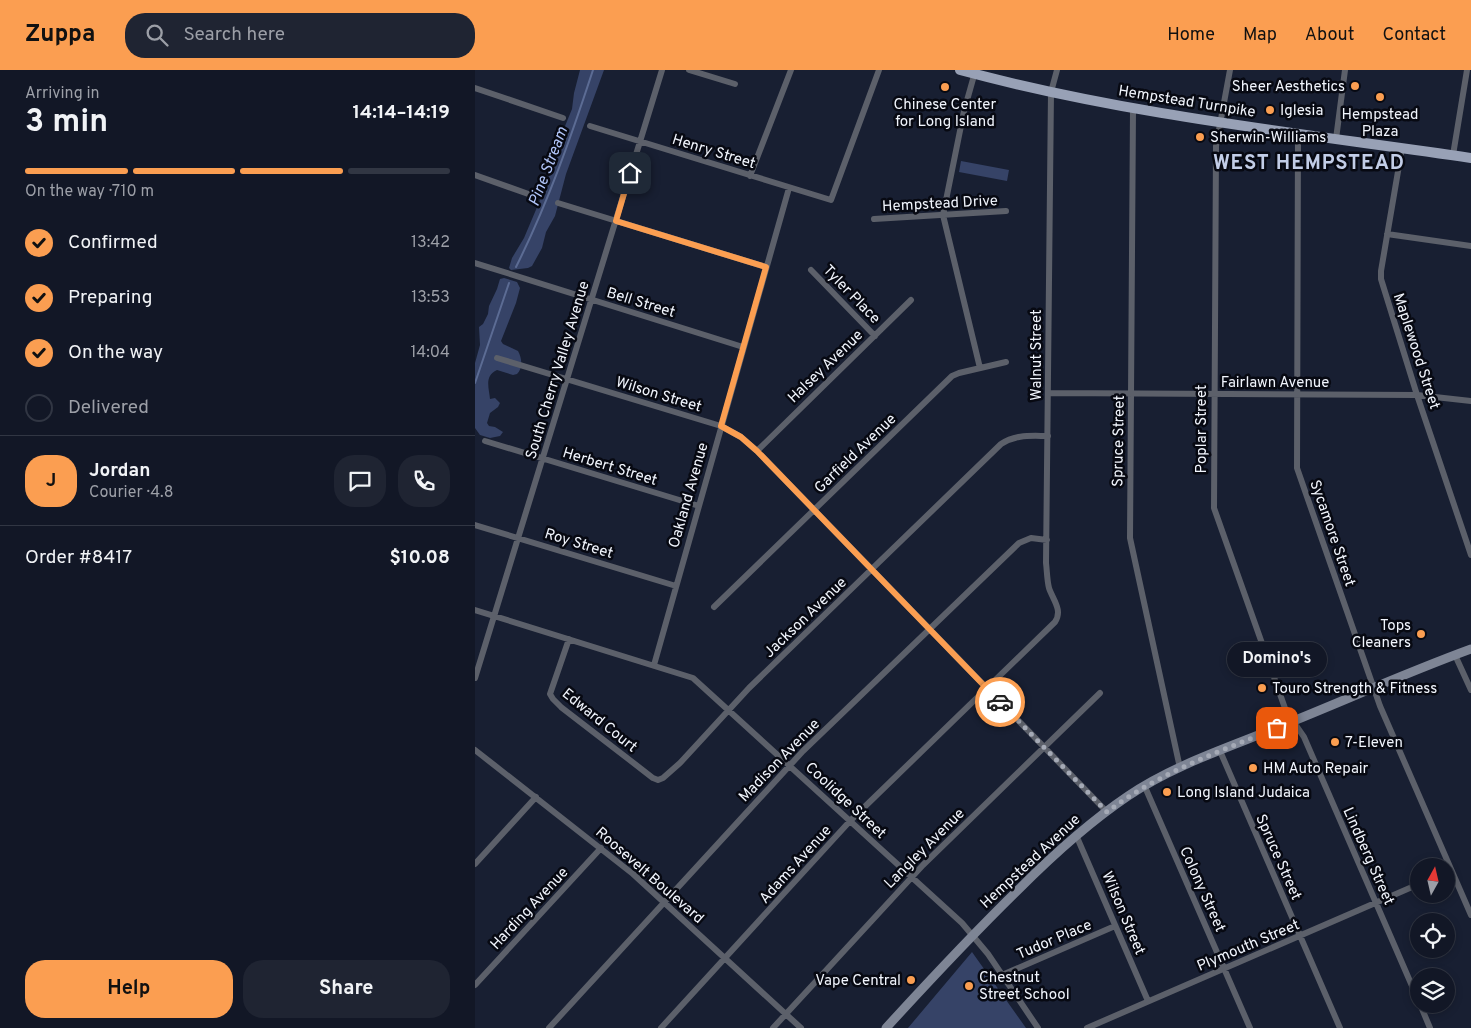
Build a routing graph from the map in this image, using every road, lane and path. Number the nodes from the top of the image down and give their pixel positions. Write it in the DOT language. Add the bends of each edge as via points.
graph roads {
  1 [pos="662,70"];
  2 [pos="689,70"];
  3 [pos="791,70"];
  4 [pos="879,70"];
  5 [pos="960,70"];
  6 [pos="1057,70"];
  7 [pos="1230,70"];
  8 [pos="1345,70"];
  9 [pos="1467,70"];
  10 [pos="975,72"];
  11 [pos="735,84"];
  12 [pos="475,88"];
  13 [pos="1051,92"];
  14 [pos="1133,109"];
  15 [pos="563,118"];
  16 [pos="1221,123"];
  17 [pos="590,126"];
  18 [pos="1298,134"];
  19 [pos="1336,139"];
  20 [pos="640,142"];
  21 [pos="1402,148"];
  22 [pos="1453,155"];
  23 [pos="1471,158"];
  24 [pos="475,176"];
  25 [pos="750,176"];
  26 [pos="789,188"];
  27 [pos="533,196"];
  28 [pos="559,203"];
  29 [pos="1007,211"];
  30 [pos="943,215"];
  31 [pos="874,219"];
  32 [pos="616,221"];
  33 [pos="1387,234"];
  34 [pos="1471,246"];
  35 [pos="475,263"];
  36 [pos="766,267"];
  37 [pos="811,270"];
  38 [pos="591,300"];
  39 [pos="911,300"];
  40 [pos="875,336"];
  41 [pos="743,347"];
  42 [pos="497,358"];
  43 [pos="1006,362"];
  44 [pos="980,368"];
  45 [pos="567,379"];
  46 [pos="1048,393"];
  47 [pos="1131,393"];
  48 [pos="1214,394"];
  49 [pos="1296,394"];
  50 [pos="1417,395"];
  51 [pos="1471,401"];
  52 [pos="721,426"];
  53 [pos="1048,436"];
  54 [pos="485,441"];
  55 [pos="757,451"];
  56 [pos="543,458"];
  57 [pos="699,506"];
  58 [pos="814,510"];
  59 [pos="475,525"];
  60 [pos="1468,536"];
  61 [pos="518,537"];
  62 [pos="1047,540"];
  63 [pos="1471,555"];
  64 [pos="872,570"];
  65 [pos="676,586"];
  66 [pos="714,607"];
  67 [pos="475,610"];
  68 [pos="494,616"];
  69 [pos="1059,616"];
  70 [pos="929,629"];
  71 [pos="569,639"];
  72 [pos="1471,649"];
  73 [pos="1455,654"];
  74 [pos="653,665"];
  75 [pos="475,678"];
  76 [pos="1374,687"];
  77 [pos="987,688"];
  78 [pos="1471,690"];
  79 [pos="1100,693"];
  80 [pos="728,710"];
  81 [pos="1292,722"];
  82 [pos="1044,748"];
  83 [pos="475,750"];
  84 [pos="1220,751"];
  85 [pos="790,766"];
  86 [pos="1180,768"];
  87 [pos="658,780"];
  88 [pos="1145,787"];
  89 [pos="536,797"];
  90 [pos="1107,812"];
  91 [pos="850,822"];
  92 [pos="1076,835"];
  93 [pos="601,848"];
  94 [pos="1444,858"];
  95 [pos="475,864"];
  96 [pos="911,878"];
  97 [pos="1455,883"];
  98 [pos="1410,888"];
  99 [pos="664,902"];
  100 [pos="1376,903"];
  101 [pos="1471,915"];
  102 [pos="1115,926"];
  103 [pos="971,935"];
  104 [pos="1300,936"];
  105 [pos="725,958"];
  106 [pos="1224,969"];
  107 [pos="1002,975"];
  108 [pos="1410,982"];
  109 [pos="475,985"];
  110 [pos="1148,1001"];
  111 [pos="1423,1013"];
  112 [pos="786,1014"];
  113 [pos="549,1028"];
  114 [pos="661,1028"];
  115 [pos="773,1028"];
  116 [pos="801,1028"];
  117 [pos="886,1028"];
  118 [pos="1038,1028"];
  119 [pos="1087,1028"];
  120 [pos="1250,1028"];
  121 [pos="1340,1028"];
  122 [pos="1430,1028"];
  1 -- 20 [label="street, South Cherry Valley Avenue"];
  2 -- 11 [label="street"];
  3 -- 25 [label="street"];
  4 -- 26 [label="street, Henry Street" via="831,200"];
  5 -- 10 [label="main road, Hempstead Turnpike"];
  6 -- 13 [label="street, Walnut Street"];
  7 -- 16 [label="street, Poplar Street"];
  8 -- 19 [label="street"];
  9 -- 22 [label="street"];
  10 -- 13 [label="main road, Hempstead Turnpike"];
  10 -- 30 [label="street"];
  12 -- 15 [label="street"];
  13 -- 14 [label="main road, Hempstead Turnpike"];
  13 -- 46 [label="street, Walnut Street"];
  14 -- 16 [label="main road, Hempstead Turnpike"];
  14 -- 47 [label="street, Spruce Street"];
  16 -- 18 [label="main road, Hempstead Turnpike"];
  16 -- 48 [label="street, Poplar Street" via="1216,146"];
  17 -- 20 [label="street, Henry Street"];
  18 -- 19 [label="main road, Hempstead Turnpike"];
  18 -- 49 [label="street, Sycamore Street"];
  19 -- 21 [label="main road, Hempstead Turnpike"];
  20 -- 25 [label="street, Henry Street"];
  20 -- 32 [label="street, South Cherry Valley Avenue"];
  21 -- 22 [label="main road, Hempstead Turnpike"];
  21 -- 33 [label="street, Maplewood Street"];
  22 -- 23 [label="main road, Hempstead Turnpike"];
  24 -- 27 [label="street"];
  25 -- 26 [label="street, Henry Street"];
  26 -- 36 [label="street, Oakland Avenue"];
  28 -- 32 [label="street"];
  29 -- 30 [label="street, Hempstead Drive"];
  30 -- 31 [label="street, Hempstead Drive"];
  30 -- 44 [label="street"];
  32 -- 36 [label="street"];
  32 -- 38 [label="street, South Cherry Valley Avenue"];
  33 -- 34 [label="street"];
  33 -- 50 [label="street, Maplewood Street" via="1381,279"];
  35 -- 38 [label="street, Bell Street"];
  36 -- 41 [label="street, Oakland Avenue"];
  37 -- 40 [label="street, Tyler Place"];
  38 -- 41 [label="street, Bell Street"];
  38 -- 45 [label="street, South Cherry Valley Avenue"];
  39 -- 40 [label="street, Halsey Avenue"];
  40 -- 55 [label="street, Halsey Avenue"];
  41 -- 52 [label="street, Oakland Avenue"];
  42 -- 45 [label="street, Wilson Street"];
  43 -- 44 [label="street, Garfield Avenue"];
  44 -- 58 [label="street, Garfield Avenue" via="952,376"];
  45 -- 52 [label="street, Wilson Street"];
  45 -- 56 [label="street, South Cherry Valley Avenue"];
  46 -- 47 [label="street, Fairlawn Avenue"];
  46 -- 53 [label="street, Walnut Street"];
  47 -- 48 [label="street, Fairlawn Avenue"];
  47 -- 86 [label="street, Spruce Street" via="1131,538"];
  48 -- 49 [label="street, Fairlawn Avenue"];
  48 -- 81 [label="street, Poplar Street" via="1214,508"];
  49 -- 50 [label="street, Fairlawn Avenue"];
  49 -- 76 [label="street, Sycamore Street" via="1297,468"];
  50 -- 51 [label="street, Fairlawn Avenue"];
  50 -- 60 [label="street, Maplewood Street"];
  52 -- 55 [label="street, Wilson Street"];
  52 -- 57 [label="street, Oakland Avenue"];
  53 -- 62 [label="street, Walnut Street"];
  53 -- 64 [label="street, Jackson Avenue" via="1020,436 1001,444"];
  54 -- 56 [label="street, Herbert Street"];
  55 -- 58 [label="street, Wilson Street"];
  56 -- 57 [label="street, Herbert Street"];
  56 -- 61 [label="street, South Cherry Valley Avenue"];
  57 -- 65 [label="street, Oakland Avenue"];
  58 -- 64 [label="street, Wilson Street"];
  58 -- 66 [label="street, Garfield Avenue"];
  59 -- 61 [label="street, Roy Street"];
  60 -- 63 [label="street, Maplewood Street"];
  61 -- 65 [label="street, Roy Street"];
  61 -- 68 [label="street, South Cherry Valley Avenue"];
  62 -- 69 [label="street, Walnut Street" via="1047,579"];
  62 -- 70 [label="street, Madison Avenue" via="1031,538 1019,543"];
  64 -- 70 [label="street, Wilson Street"];
  64 -- 80 [label="street, Jackson Avenue"];
  65 -- 74 [label="street, Oakland Avenue"];
  67 -- 68 [label="street, Coolidge Street"];
  68 -- 71 [label="street, Coolidge Street"];
  68 -- 75 [label="street, South Cherry Valley Avenue"];
  69 -- 77 [label="street, Adams Avenue"];
  70 -- 77 [label="street, Wilson Street"];
  70 -- 85 [label="street, Madison Avenue"];
  71 -- 74 [label="street, Coolidge Street"];
  71 -- 87 [label="street, Edward Court" via="550,694 553,699"];
  72 -- 73 [label="main road, Hempstead Avenue"];
  73 -- 76 [label="main road, Hempstead Avenue"];
  73 -- 78 [label="street"];
  74 -- 80 [label="street, Coolidge Street" via="693,678"];
  76 -- 81 [label="main road, Hempstead Avenue"];
  76 -- 94 [label="street, Sycamore Street"];
  77 -- 82 [label="street, Wilson Street"];
  77 -- 91 [label="street, Adams Avenue"];
  79 -- 82 [label="street, Langley Avenue"];
  80 -- 85 [label="street, Coolidge Street"];
  80 -- 87 [label="street, Jackson Avenue" via="680,763"];
  81 -- 84 [label="main road, Hempstead Avenue"];
  81 -- 100 [label="street, Lindberg Street" via="1304,737"];
  82 -- 90 [label="street, Wilson Street"];
  82 -- 96 [label="street, Langley Avenue"];
  83 -- 89 [label="street, Roosevelt Boulevard"];
  84 -- 86 [label="main road, Hempstead Avenue"];
  84 -- 104 [label="street, Spruce Street"];
  85 -- 91 [label="street, Coolidge Street"];
  85 -- 99 [label="street, Madison Avenue"];
  86 -- 88 [label="main road, Hempstead Avenue"];
  88 -- 90 [label="main road, Hempstead Avenue"];
  88 -- 106 [label="street, Colony Street"];
  89 -- 93 [label="street, Roosevelt Boulevard"];
  89 -- 95 [label="street"];
  90 -- 92 [label="main road, Hempstead Avenue"];
  91 -- 96 [label="street, Coolidge Street"];
  91 -- 105 [label="street, Adams Avenue"];
  92 -- 102 [label="street, Wilson Street"];
  92 -- 103 [label="main road, Hempstead Avenue"];
  93 -- 99 [label="street, Roosevelt Boulevard"];
  93 -- 109 [label="street, Harding Avenue"];
  96 -- 103 [label="street, Coolidge Street"];
  96 -- 112 [label="street, Langley Avenue"];
  97 -- 101 [label="street, Sycamore Street"];
  98 -- 100 [label="street, Plymouth Street"];
  99 -- 105 [label="street, Roosevelt Boulevard"];
  99 -- 113 [label="street, Madison Avenue"];
  100 -- 104 [label="street, Plymouth Street"];
  100 -- 108 [label="street, Lindberg Street"];
  102 -- 107 [label="street, Tudor Place"];
  102 -- 110 [label="street, Wilson Street"];
  103 -- 107 [label="street, Coolidge Street"];
  103 -- 117 [label="main road, Hempstead Avenue"];
  104 -- 106 [label="street, Plymouth Street"];
  104 -- 121 [label="street, Spruce Street"];
  105 -- 112 [label="street, Roosevelt Boulevard"];
  105 -- 114 [label="street, Adams Avenue"];
  106 -- 110 [label="street, Plymouth Street"];
  106 -- 120 [label="street, Colony Street"];
  107 -- 118 [label="street, Coolidge Street"];
  110 -- 119 [label="street, Plymouth Street"];
  111 -- 122 [label="street, Lindberg Street"];
  112 -- 115 [label="street, Langley Avenue"];
  112 -- 116 [label="street, Roosevelt Boulevard"];
}
